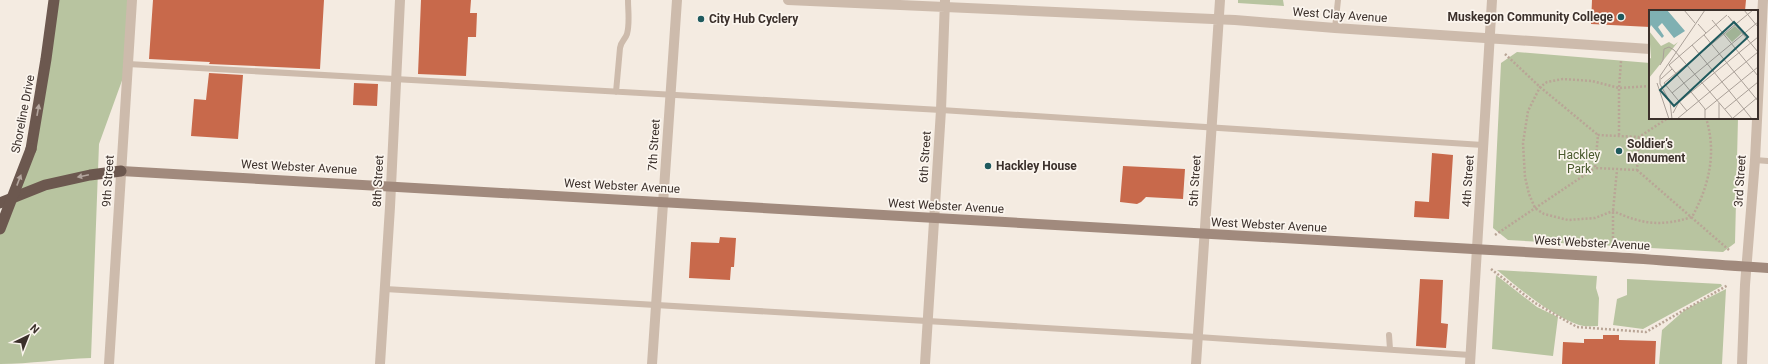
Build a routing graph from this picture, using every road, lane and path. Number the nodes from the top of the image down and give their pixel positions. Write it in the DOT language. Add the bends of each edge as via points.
graph roads {
  1 [pos="54,0"];
  2 [pos="132,0"];
  3 [pos="400,0"];
  4 [pos="628,0"];
  5 [pos="677,0"];
  6 [pos="788,0"];
  7 [pos="1220,0"];
  8 [pos="1338,0"];
  9 [pos="1492,0"];
  10 [pos="1763,0"];
  11 [pos="945,4"];
  12 [pos="1219,19"];
  13 [pos="1335,28"];
  14 [pos="1489,38"];
  15 [pos="1649,49"];
  16 [pos="1505,54"];
  17 [pos="1762,54"];
  18 [pos="1621,61"];
  19 [pos="128,64"];
  20 [pos="396,79"];
  21 [pos="1649,86"];
  22 [pos="1540,87"];
  23 [pos="1619,88"];
  24 [pos="616,92"];
  25 [pos="670,95"];
  26 [pos="941,110"];
  27 [pos="1758,115"];
  28 [pos="1666,119"];
  29 [pos="1706,119"];
  30 [pos="1758,119"];
  31 [pos="1212,127"];
  32 [pos="1598,135"];
  33 [pos="1620,135"];
  34 [pos="1639,137"];
  35 [pos="1483,145"];
  36 [pos="1755,160"];
  37 [pos="1768,161"];
  38 [pos="1596,168"];
  39 [pos="1617,170"];
  40 [pos="1637,170"];
  41 [pos="121,172"];
  42 [pos="391,185"];
  43 [pos="663,202"];
  44 [pos="0,203"];
  45 [pos="1535,208"];
  46 [pos="1613,211"];
  47 [pos="1692,217"];
  48 [pos="934,218"];
  49 [pos="0,229"];
  50 [pos="1205,235"];
  51 [pos="1494,235"];
  52 [pos="1613,242"];
  53 [pos="1476,250"];
  54 [pos="1729,250"];
  55 [pos="1746,267"];
  56 [pos="1768,268"];
  57 [pos="1492,269"];
  58 [pos="1728,285"];
  59 [pos="385,289"];
  60 [pos="656,305"];
  61 [pos="928,322"];
  62 [pos="1389,335"];
  63 [pos="1198,337"];
  64 [pos="1390,349"];
  65 [pos="1470,360"];
  66 [pos="109,364"];
  67 [pos="380,364"];
  68 [pos="652,364"];
  69 [pos="925,364"];
  70 [pos="1196,364"];
  71 [pos="1742,364"];
  49 -- 1 [label="highway, Shoreline Drive, one-way, bridge" via="31,149"];
  2 -- 19 [label="street, 9th Street"];
  3 -- 20 [label="street, 8th Street"];
  4 -- 24 [label="lane" via="628,28 621,42"];
  5 -- 25 [label="street, 7th Street"];
  6 -- 11 [label="street, West Clay Avenue"];
  7 -- 12 [label="street, 5th Street"];
  8 -- 13 [label="lane"];
  9 -- 14 [label="street, 4th Street"];
  10 -- 17 [label="street, 3rd Street"];
  11 -- 12 [label="street, West Clay Avenue"];
  11 -- 26 [label="street, 6th Street"];
  12 -- 13 [label="street, West Clay Avenue"];
  12 -- 31 [label="street, 5th Street"];
  13 -- 14 [label="street, West Clay Avenue"];
  14 -- 15 [label="street, West Clay Avenue"];
  14 -- 35 [label="street, 4th Street"];
  16 -- 22 [label="path"];
  17 -- 27 [label="street, 3rd Street"];
  18 -- 23 [label="path"];
  19 -- 20 [label="lane"];
  19 -- 41 [label="street, 9th Street"];
  20 -- 24 [label="lane"];
  20 -- 42 [label="street, 8th Street"];
  21 -- 23 [label="path"];
  22 -- 23 [label="path" via="1547,82 1563,78 1592,81"];
  22 -- 32 [label="path"];
  22 -- 45 [label="path" via="1528,111 1522,143 1524,176"];
  23 -- 33 [label="path"];
  24 -- 25 [label="lane"];
  25 -- 26 [label="lane"];
  25 -- 43 [label="street, 7th Street"];
  26 -- 31 [label="lane"];
  26 -- 48 [label="street, 6th Street"];
  28 -- 34 [label="path"];
  29 -- 47 [label="path" via="1711,153 1708,182"];
  30 -- 36 [label="street, 3rd Street"];
  31 -- 35 [label="lane"];
  31 -- 50 [label="street, 5th Street"];
  32 -- 33 [label="path"];
  32 -- 38 [label="path"];
  33 -- 34 [label="path"];
  34 -- 40 [label="path"];
  35 -- 53 [label="street, 4th Street"];
  36 -- 37 [label="lane"];
  36 -- 55 [label="street, 3rd Street"];
  38 -- 39 [label="path"];
  38 -- 45 [label="path"];
  39 -- 40 [label="path"];
  39 -- 46 [label="path"];
  40 -- 47 [label="path"];
  41 -- 42 [label="main road, West Webster Avenue"];
  41 -- 44 [label="highway, one-way" via="90,175 46,185"];
  41 -- 66 [label="street, 9th Street"];
  42 -- 43 [label="main road, West Webster Avenue"];
  42 -- 59 [label="street, 8th Street"];
  43 -- 48 [label="main road, West Webster Avenue"];
  43 -- 60 [label="street, 7th Street"];
  45 -- 46 [label="path" via="1544,214 1568,220 1595,218"];
  45 -- 51 [label="path"];
  46 -- 47 [label="path" via="1633,220 1650,223 1673,223"];
  46 -- 52 [label="path"];
  47 -- 54 [label="path"];
  48 -- 50 [label="main road, West Webster Avenue"];
  48 -- 61 [label="street, 6th Street"];
  50 -- 53 [label="main road, West Webster Avenue"];
  50 -- 63 [label="street, 5th Street"];
  53 -- 55 [label="main road, West Webster Avenue"];
  53 -- 65 [label="street, 4th Street"];
  55 -- 56 [label="main road, West Webster Avenue"];
  55 -- 71 [label="street, 3rd Street"];
  57 -- 58 [label="path" via="1535,303 1577,327 1646,332"];
  59 -- 60 [label="lane"];
  59 -- 67 [label="street, 8th Street"];
  60 -- 61 [label="lane"];
  60 -- 68 [label="street, 7th Street"];
  61 -- 63 [label="lane"];
  61 -- 69 [label="street, 6th Street"];
  62 -- 64 [label="lane"];
  63 -- 64 [label="lane"];
  63 -- 70 [label="street, 5th Street"];
  64 -- 65 [label="lane"];
}
